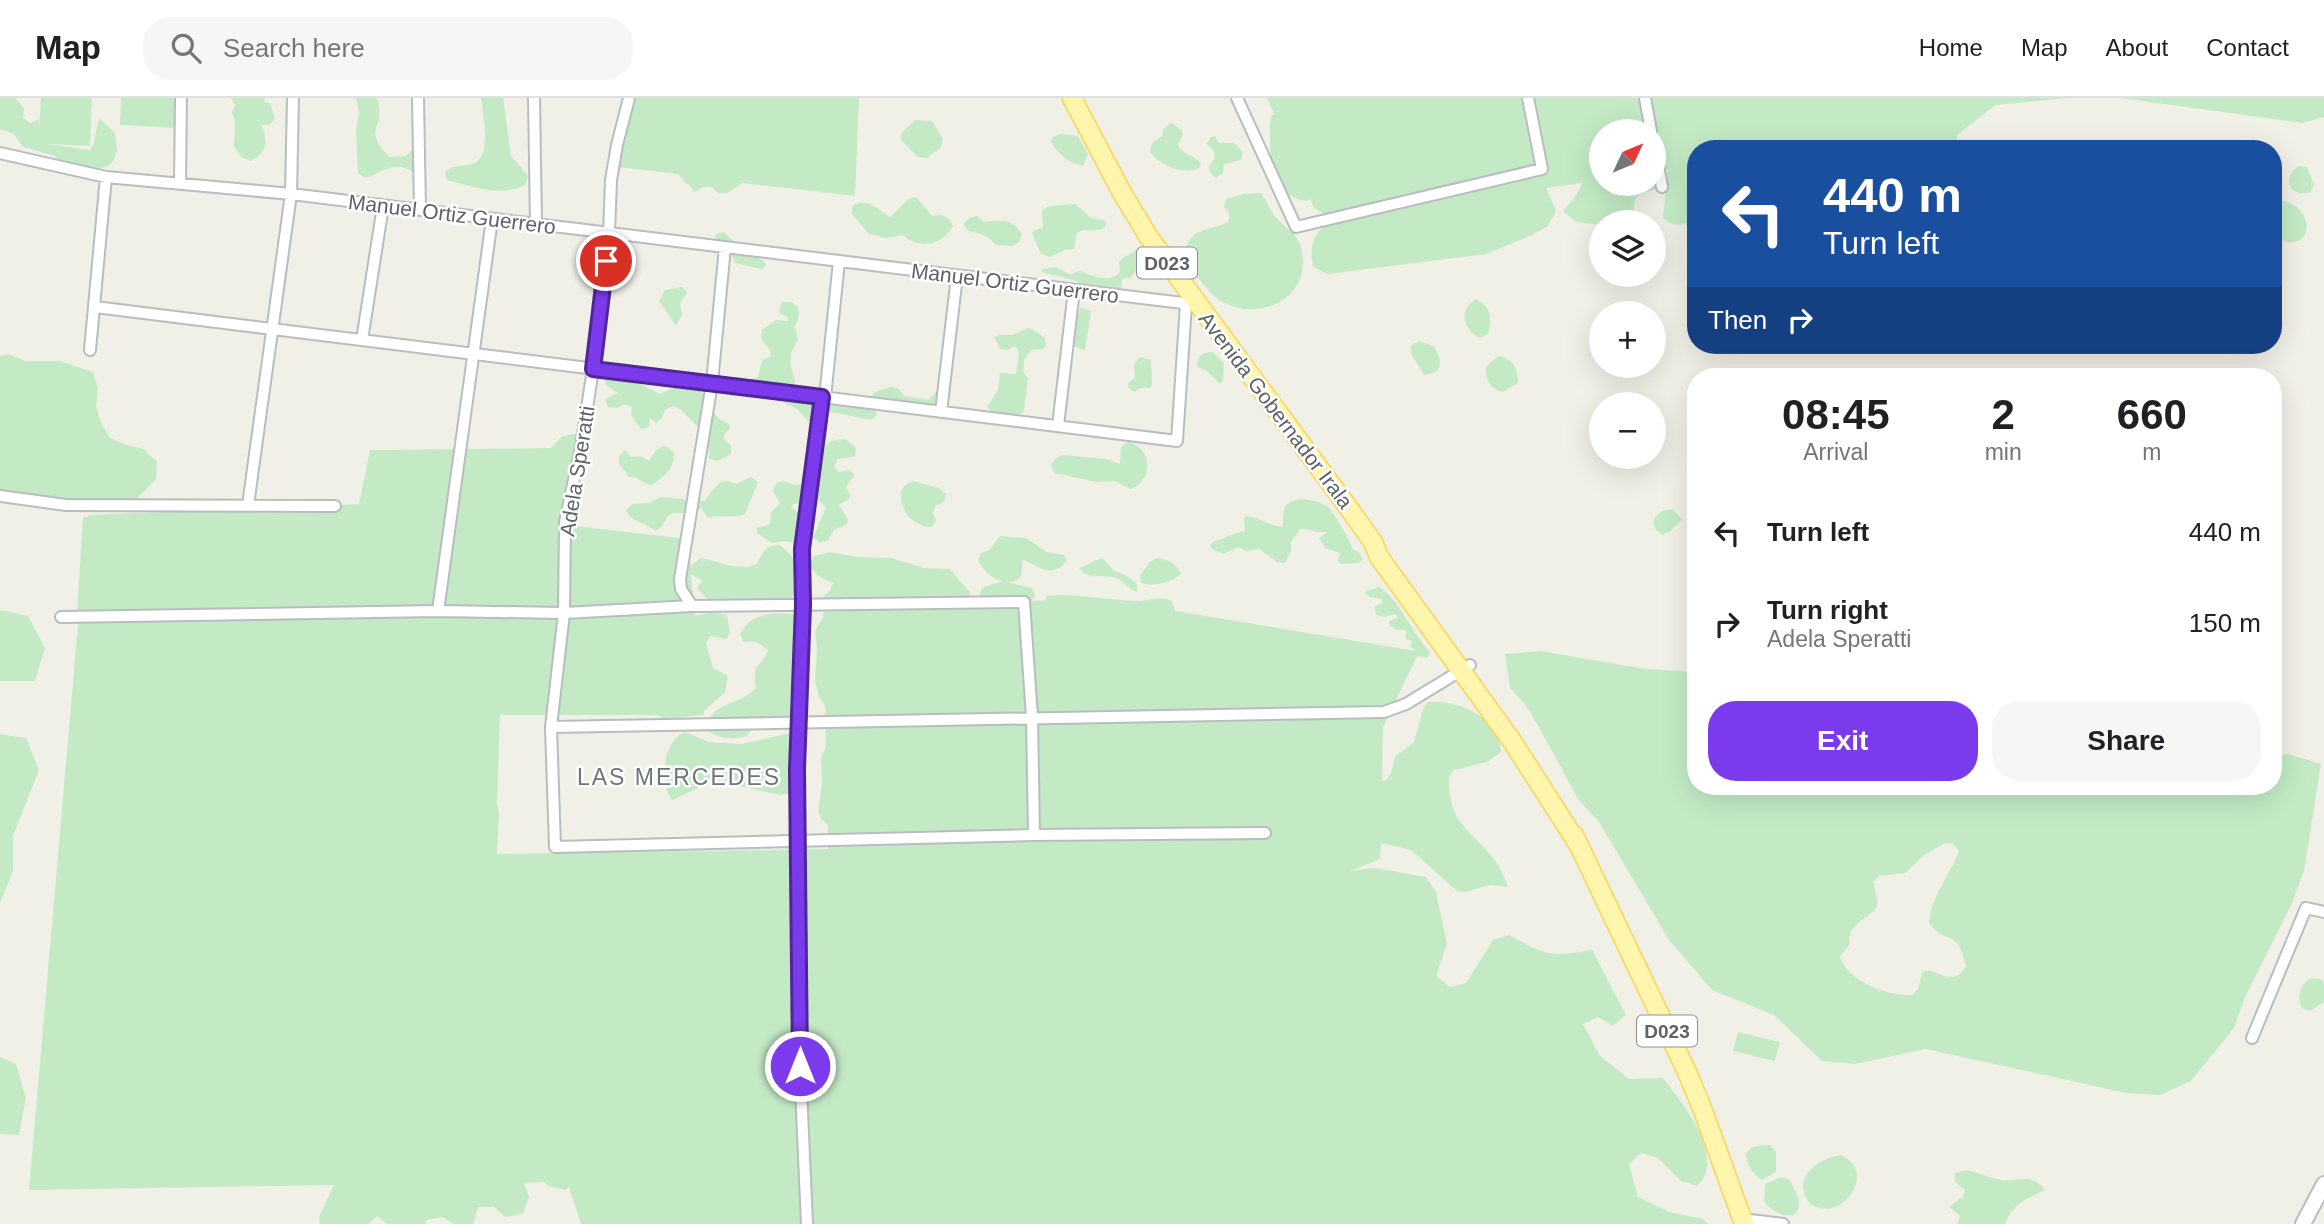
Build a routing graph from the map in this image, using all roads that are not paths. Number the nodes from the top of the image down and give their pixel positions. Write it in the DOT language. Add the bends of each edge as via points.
graph roads {
  1 [pos="181,98"];
  2 [pos="293,98"];
  3 [pos="418,98"];
  4 [pos="534,98"];
  5 [pos="629,98"];
  6 [pos="1072,98"];
  7 [pos="1237,98"];
  8 [pos="1528,98"];
  9 [pos="1645,98"];
  10 [pos="1649,119"];
  11 [pos="0,153"];
  12 [pos="106,177"];
  13 [pos="180,183"];
  14 [pos="291,194"];
  15 [pos="383,206"];
  16 [pos="420,210"];
  17 [pos="492,219"];
  18 [pos="536,224"];
  19 [pos="609,233"];
  20 [pos="725,247"];
  21 [pos="839,261"];
  22 [pos="957,276"];
  23 [pos="1074,290"];
  24 [pos="1192,304"];
  25 [pos="95,307"];
  26 [pos="274,329"];
  27 [pos="362,340"];
  28 [pos="90,350"];
  29 [pos="474,354"];
  30 [pos="593,369"];
  31 [pos="712,383"];
  32 [pos="824,397"];
  33 [pos="941,412"];
  34 [pos="1058,426"];
  35 [pos="0,495"];
  36 [pos="248,505"];
  37 [pos="335,506"];
  38 [pos="803,605"];
  39 [pos="692,606"];
  40 [pos="438,611"];
  41 [pos="564,612"];
  42 [pos="61,617"];
  43 [pos="1466,667"];
  44 [pos="1032,717"];
  45 [pos="797,723"];
  46 [pos="551,727"];
  47 [pos="1265,833"];
  48 [pos="1034,835"];
  49 [pos="799,841"];
  50 [pos="2324,912"];
  51 [pos="2252,1038"];
  52 [pos="2324,1184"];
  53 [pos="1743,1221"];
  54 [pos="807,1224"];
  55 [pos="1783,1224"];
  56 [pos="2303,1224"];
  1 -- 13 [label="street"];
  2 -- 14 [label="street"];
  3 -- 16 [label="street"];
  4 -- 18 [label="street"];
  5 -- 19 [label="street, Adela Speratti" via="613,169"];
  6 -- 24 [label="main road, Avenida Gobernador Irala / D023" via="1134,214"];
  7 -- 8 [label="street" via="1296,227 1542,169"];
  9 -- 10 [label="street"];
  11 -- 12 [label="street, Manuel Ortiz Guerrero"];
  12 -- 13 [label="street, Manuel Ortiz Guerrero"];
  12 -- 25 [label="street"];
  13 -- 14 [label="street, Manuel Ortiz Guerrero"];
  14 -- 15 [label="street, Manuel Ortiz Guerrero"];
  14 -- 26 [label="street"];
  15 -- 16 [label="street, Manuel Ortiz Guerrero"];
  15 -- 27 [label="street"];
  16 -- 17 [label="street, Manuel Ortiz Guerrero"];
  17 -- 18 [label="street, Manuel Ortiz Guerrero"];
  17 -- 29 [label="street"];
  18 -- 19 [label="street, Manuel Ortiz Guerrero"];
  19 -- 20 [label="street, Manuel Ortiz Guerrero"];
  19 -- 30 [label="street, Adela Speratti"];
  20 -- 21 [label="street, Manuel Ortiz Guerrero"];
  20 -- 31 [label="street"];
  21 -- 22 [label="street, Manuel Ortiz Guerrero"];
  21 -- 32 [label="street"];
  22 -- 23 [label="street, Manuel Ortiz Guerrero"];
  22 -- 33 [label="street"];
  23 -- 24 [label="street, Manuel Ortiz Guerrero"];
  23 -- 34 [label="street"];
  24 -- 34 [label="street" via="1177,441"];
  24 -- 43 [label="main road, Avenida Gobernador Irala / D023"];
  25 -- 26 [label="street"];
  25 -- 28 [label="street"];
  26 -- 27 [label="street"];
  26 -- 36 [label="street"];
  27 -- 29 [label="street"];
  29 -- 30 [label="street"];
  29 -- 40 [label="street"];
  30 -- 31 [label="street"];
  30 -- 41 [label="street, Adela Speratti" via="565,523"];
  31 -- 32 [label="street"];
  31 -- 39 [label="street" via="680,579"];
  32 -- 33 [label="street"];
  32 -- 38 [label="street" via="802,549"];
  33 -- 34 [label="street"];
  35 -- 36 [label="street" via="66,505"];
  36 -- 37 [label="street"];
  38 -- 39 [label="street"];
  38 -- 44 [label="street" via="1024,602"];
  38 -- 45 [label="street"];
  39 -- 41 [label="street"];
  40 -- 41 [label="street"];
  40 -- 42 [label="street"];
  41 -- 46 [label="street, Adela Speratti"];
  43 -- 44 [label="street" via="1406,704 1384,712"];
  43 -- 53 [label="main road, Avenida Gobernador Irala / D023" via="1578,844 1687,1072"];
  44 -- 45 [label="street"];
  44 -- 48 [label="street"];
  45 -- 46 [label="street"];
  45 -- 49 [label="street"];
  46 -- 49 [label="street, Adela Speratti" via="555,847"];
  47 -- 48 [label="street"];
  48 -- 49 [label="street"];
  49 -- 54 [label="street" via="800,1066"];
  50 -- 51 [label="street" via="2306,908"];
  52 -- 56 [label="street"];
  53 -- 55 [label="street"];
}
